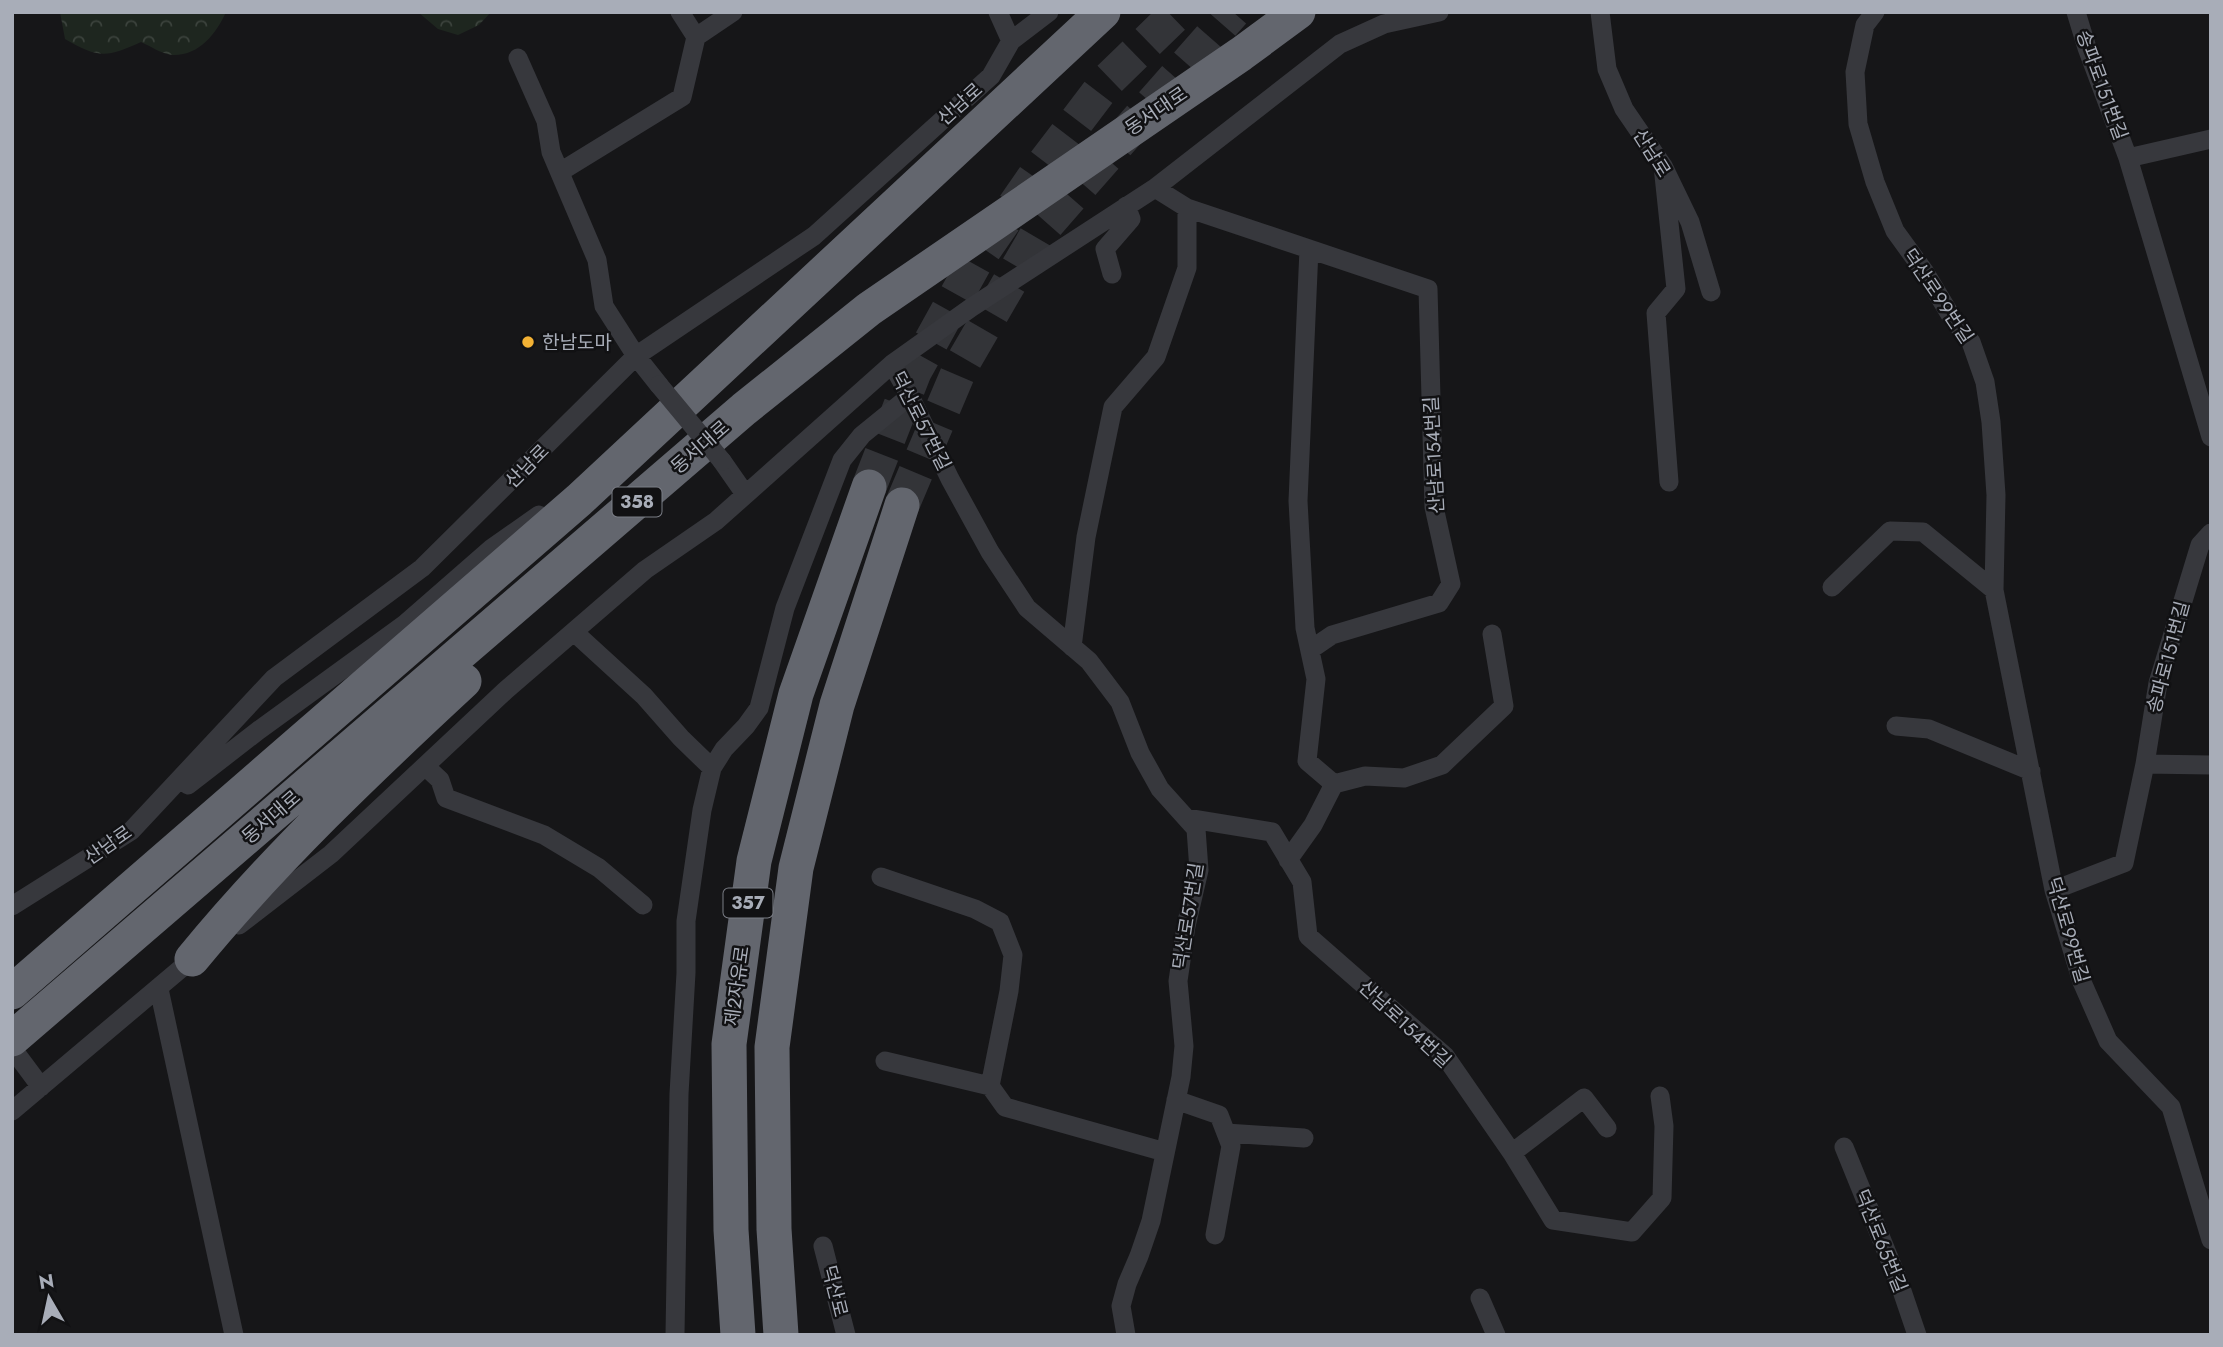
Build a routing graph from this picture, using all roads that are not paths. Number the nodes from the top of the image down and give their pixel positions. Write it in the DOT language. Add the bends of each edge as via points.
graph roads {
  1 [pos="680,12"];
  2 [pos="733,12"];
  3 [pos="998,12"];
  4 [pos="1049,12"];
  5 [pos="1104,12"];
  6 [pos="1297,12"];
  7 [pos="1439,12"];
  8 [pos="1600,12"];
  9 [pos="1875,12"];
  10 [pos="2076,12"];
  11 [pos="696,37"];
  12 [pos="1011,41"];
  13 [pos="518,58"];
  14 [pos="2211,139"];
  15 [pos="2128,158"];
  16 [pos="1663,166"];
  17 [pos="559,172"];
  18 [pos="1155,188"];
  19 [pos="1126,206"];
  20 [pos="1187,208"];
  21 [pos="1309,249"];
  22 [pos="1112,274"];
  23 [pos="1711,292"];
  24 [pos="636,356"];
  25 [pos="892,364"];
  26 [pos="910,396"];
  27 [pos="2211,437"];
  28 [pos="637,447"];
  29 [pos="684,461"];
  30 [pos="1669,482"];
  31 [pos="869,487"];
  32 [pos="745,494"];
  33 [pos="902,505"];
  34 [pos="2211,533"];
  35 [pos="1832,587"];
  36 [pos="1994,590"];
  37 [pos="575,632"];
  38 [pos="1492,634"];
  39 [pos="1072,647"];
  40 [pos="1310,650"];
  41 [pos="1896,726"];
  42 [pos="2145,764"];
  43 [pos="2211,765"];
  44 [pos="425,766"];
  45 [pos="712,768"];
  46 [pos="2031,771"];
  47 [pos="1334,784"];
  48 [pos="1186,818"];
  49 [pos="131,831"];
  50 [pos="1289,860"];
  51 [pos="881,877"];
  52 [pos="2054,890"];
  53 [pos="643,905"];
  54 [pos="12,906"];
  55 [pos="192,959"];
  56 [pos="159,989"];
  57 [pos="12,992"];
  58 [pos="12,1048"];
  59 [pos="20,1052"];
  60 [pos="885,1061"];
  61 [pos="990,1086"];
  62 [pos="41,1087"];
  63 [pos="1660,1096"];
  64 [pos="1176,1100"];
  65 [pos="12,1111"];
  66 [pos="1607,1128"];
  67 [pos="1226,1133"];
  68 [pos="1304,1138"];
  69 [pos="1844,1147"];
  70 [pos="1165,1153"];
  71 [pos="1512,1153"];
  72 [pos="1215,1235"];
  73 [pos="2211,1240"];
  74 [pos="823,1246"];
  75 [pos="1480,1298"];
  76 [pos="234,1335"];
  77 [pos="675,1335"];
  78 [pos="738,1335"];
  79 [pos="781,1335"];
  80 [pos="846,1335"];
  81 [pos="1126,1335"];
  82 [pos="1496,1335"];
  83 [pos="1917,1335"];
  1 -- 11 [label="street"];
  2 -- 11 [label="street"];
  3 -- 12 [label="street"];
  4 -- 12 [label="street"];
  5 -- 28 [label="highway, 동서대로 / 358"];
  6 -- 29 [label="highway, 동서대로 / 358" via="869,309"];
  7 -- 18 [label="street" via="1384,24 1340,44"];
  8 -- 16 [label="street, 산남로" via="1607,69 1624,109"];
  9 -- 36 [label="street, 덕산로99번길" via="1865,24 1855,72 1858,124 1895,231 1971,342 1985,382 1996,495"];
  10 -- 15 [label="street, 송파로151번길"];
  11 -- 17 [label="street" via="682,97"];
  12 -- 24 [label="street, 산남로" via="991,76 814,236"];
  13 -- 17 [label="street" via="546,121"];
  14 -- 15 [label="street, 송파로151번길"];
  15 -- 27 [label="street, 송파로151번길"];
  16 -- 23 [label="street, 산남로" via="1690,222"];
  16 -- 30 [label="street" via="1676,289 1656,313"];
  17 -- 24 [label="street" via="597,260 604,306"];
  18 -- 19 [label="street"];
  18 -- 20 [label="street, 산남로154번길"];
  19 -- 22 [label="street" via="1131,219 1105,249"];
  19 -- 25 [label="street"];
  20 -- 21 [label="street, 산남로154번길"];
  20 -- 39 [label="street" via="1187,268 1156,357 1113,407 1086,537"];
  21 -- 40 [label="street" via="1298,501"];
  21 -- 40 [label="street, 산남로154번길" via="1428,289 1434,507 1451,584 1439,603 1332,635"];
  24 -- 32 [label="street, bridge"];
  24 -- 49 [label="street, 산남로" via="422,568 274,678"];
  25 -- 26 [label="street, 덕산로57번길"];
  25 -- 32 [label="street"];
  26 -- 39 [label="street, 덕산로57번길" via="990,552 1027,608"];
  26 -- 45 [label="street" via="862,435 842,460 785,608 759,708"];
  28 -- 49 [label="street" via="492,548 405,624 221,758"];
  28 -- 57 [label="highway, 동서대로 / 358"];
  29 -- 55 [label="highway" via="632,528 424,718 249,892"];
  29 -- 59 [label="highway, 동서대로 / 358"];
  31 -- 78 [label="highway, 제2자유로 / 357" via="796,694 754,861 729,1044 731,1230"];
  32 -- 37 [label="street" via="716,521 645,570"];
  33 -- 79 [label="highway, 357" via="837,705 796,869 772,1047 774,1229"];
  34 -- 42 [label="street, 송파로151번길" via="2200,545 2158,683"];
  35 -- 36 [label="street" via="1890,531 1923,532"];
  36 -- 46 [label="street, 덕산로99번길"];
  37 -- 44 [label="street"];
  37 -- 45 [label="street" via="645,696"];
  38 -- 47 [label="street" via="1504,706 1443,765 1404,778 1365,776"];
  39 -- 48 [label="street, 덕산로57번길" via="1089,661 1120,702 1160,789"];
  40 -- 47 [label="street" via="1316,679 1307,761"];
  41 -- 46 [label="street" via="1929,729"];
  42 -- 43 [label="street"];
  42 -- 52 [label="street, 송파로151번길" via="2124,863"];
  44 -- 53 [label="street" via="440,780 446,798 544,835 599,868"];
  44 -- 55 [label="street" via="331,853"];
  45 -- 77 [label="street" via="686,921"];
  46 -- 52 [label="street, 덕산로99번길"];
  47 -- 50 [label="street"];
  48 -- 50 [label="street, 산남로154번길" via="1272,832"];
  48 -- 64 [label="street, 덕산로57번길" via="1196,829 1199,870 1178,981 1184,1046"];
  49 -- 54 [label="street, 산남로"];
  50 -- 71 [label="street, 산남로154번길" via="1301,882 1308,936 1445,1056"];
  51 -- 61 [label="street" via="1000,922 1013,956"];
  52 -- 73 [label="street, 덕산로99번길" via="2082,982 2108,1041 2171,1107"];
  55 -- 56 [label="street"];
  56 -- 62 [label="street"];
  56 -- 76 [label="street"];
  58 -- 59 [label="street"];
  59 -- 62 [label="street"];
  60 -- 61 [label="street"];
  61 -- 70 [label="street" via="1005,1107"];
  62 -- 65 [label="street"];
  63 -- 71 [label="street, 산남로154번길" via="1662,1198 1632,1232 1553,1220"];
  64 -- 67 [label="street" via="1219,1115"];
  64 -- 70 [label="street, 덕산로57번길"];
  66 -- 71 [label="street" via="1584,1098"];
  67 -- 68 [label="street"];
  67 -- 72 [label="street" via="1231,1146"];
  69 -- 83 [label="street, 덕산로65번길"];
  70 -- 81 [label="street, 덕산로57번길" via="1151,1221 1121,1306"];
  74 -- 80 [label="street, 덕산로"];
  75 -- 82 [label="street"];
}
